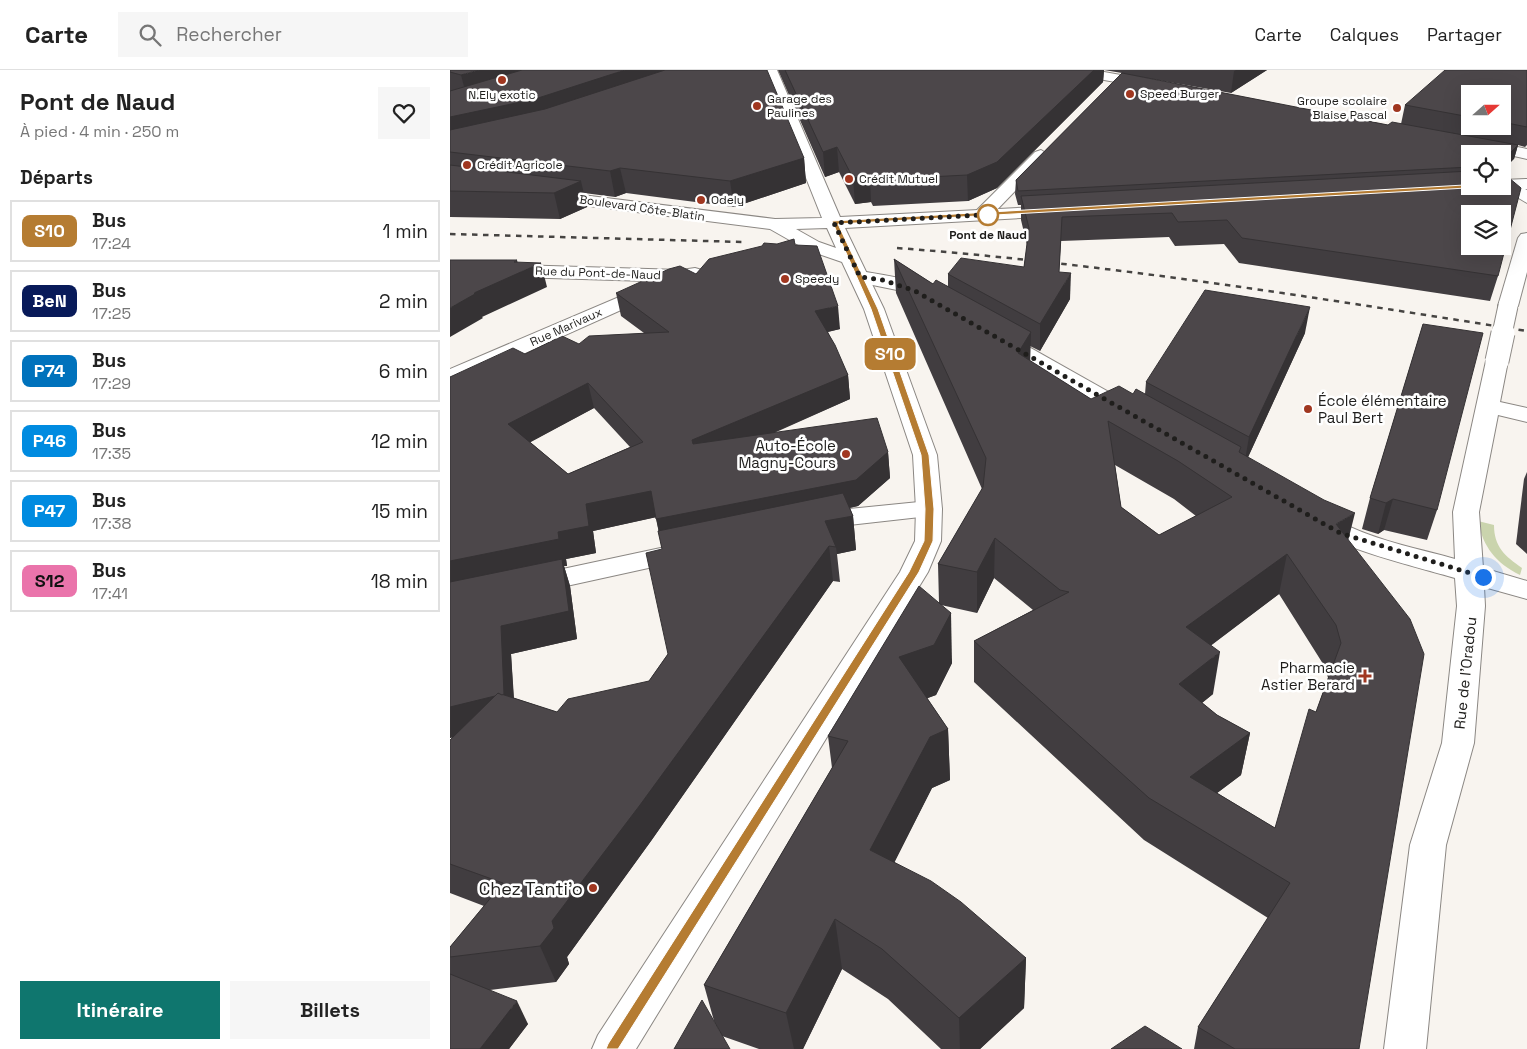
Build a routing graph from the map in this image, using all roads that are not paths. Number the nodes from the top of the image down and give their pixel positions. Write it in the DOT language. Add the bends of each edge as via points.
graph roads {
  1 [pos="770,70"];
  2 [pos="1071,70"];
  3 [pos="1119,74"];
  4 [pos="1169,87"];
  5 [pos="1104,92"];
  6 [pos="1055,141"];
  7 [pos="1464,141"];
  8 [pos="1527,154"];
  9 [pos="1527,184"];
  10 [pos="1511,185"];
  11 [pos="1511,189"];
  12 [pos="538,194"];
  13 [pos="1527,198"];
  14 [pos="1075,210"];
  15 [pos="982,215"];
  16 [pos="834,223"];
  17 [pos="775,224"];
  18 [pos="1527,238"];
  19 [pos="856,268"];
  20 [pos="450,269"];
  21 [pos="714,271"];
  22 [pos="681,276"];
  23 [pos="950,311"];
  24 [pos="976,326"];
  25 [pos="450,376"];
  26 [pos="1488,406"];
  27 [pos="1527,414"];
  28 [pos="1149,424"];
  29 [pos="1296,508"];
  30 [pos="929,509"];
  31 [pos="791,529"];
  32 [pos="705,548"];
  33 [pos="1469,573"];
  34 [pos="506,590"];
  35 [pos="1527,590"];
  36 [pos="613,1049"];
  37 [pos="1405,1049"];
  1 -- 16 [label="street"];
  2 -- 3 [label="street"];
  3 -- 4 [label="street"];
  3 -- 5 [label="street"];
  6 -- 15 [label="street"];
  7 -- 8 [label="street"];
  9 -- 10 [label="street"];
  11 -- 13 [label="street"];
  12 -- 17 [label="street, Boulevard Côte-Blatin"];
  14 -- 15 [label="street, Boulevard Côte-Blatin"];
  15 -- 16 [label="street, Boulevard Côte-Blatin"];
  16 -- 17 [label="street, Boulevard Côte-Blatin"];
  16 -- 19 [label="street"];
  17 -- 19 [label="street" via="791,242 813,246"];
  18 -- 26 [label="street, Rue de l'Oradou, bridge" via="1508,306"];
  19 -- 23 [label="street" via="903,286"];
  19 -- 30 [label="street" via="874,309 925,455"];
  20 -- 22 [label="street, Rue du Pont-de-Naud"];
  21 -- 22 [label="street, Rue du Pont-de-Naud"];
  22 -- 25 [label="street, Rue Marivaux"];
  24 -- 28 [label="street"];
  26 -- 27 [label="street"];
  26 -- 33 [label="street, Rue de l'Oradou" via="1466,512"];
  29 -- 33 [label="street" via="1340,533"];
  30 -- 31 [label="street" via="848,517"];
  30 -- 36 [label="street" via="928,541 914,572"];
  32 -- 34 [label="street"];
  33 -- 35 [label="street"];
  33 -- 37 [label="street, Rue de l'Oradou" via="1471,606 1458,743 1428,845"];
}
